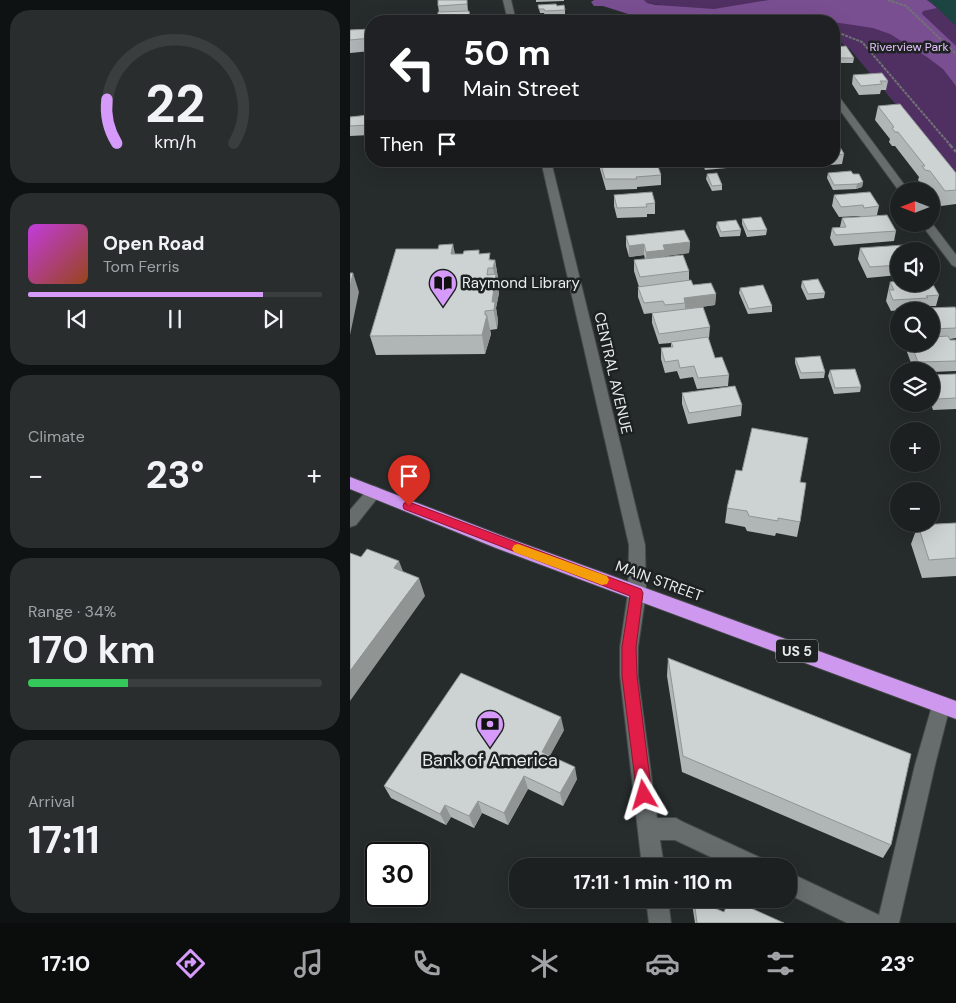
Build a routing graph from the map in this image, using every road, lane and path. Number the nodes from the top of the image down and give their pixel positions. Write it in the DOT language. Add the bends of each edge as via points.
graph roads {
  1 [pos="507,0"];
  2 [pos="888,0"];
  3 [pos="511,15"];
  4 [pos="840,33"];
  5 [pos="956,54"];
  6 [pos="840,104"];
  7 [pos="956,152"];
  8 [pos="547,167"];
  9 [pos="897,182"];
  10 [pos="933,232"];
  11 [pos="956,263"];
  12 [pos="350,483"];
  13 [pos="374,492"];
  14 [pos="350,521"];
  15 [pos="637,593"];
  16 [pos="949,708"];
  17 [pos="648,829"];
  18 [pos="652,858"];
  19 [pos="736,858"];
  20 [pos="797,887"];
  21 [pos="658,908"];
  22 [pos="660,923"];
  23 [pos="871,923"];
  24 [pos="888,923"];
  1 -- 3 [label="street"];
  2 -- 5 [label="path" via="906,6"];
  4 -- 7 [label="path" via="862,42"];
  6 -- 9 [label="street"];
  8 -- 15 [label="street, CENTRAL AVENUE" via="632,522"];
  10 -- 11 [label="street"];
  12 -- 13 [label="highway, MAIN STREET / US 5"];
  13 -- 14 [label="street"];
  13 -- 15 [label="highway, MAIN STREET / US 5"];
  15 -- 16 [label="highway, MAIN STREET / US 5"];
  15 -- 17 [label="street, CENTRAL AVENUE" via="629,647 630,676"];
  16 -- 24 [label="street" via="925,765"];
  17 -- 18 [label="street, CENTRAL AVENUE"];
  17 -- 19 [label="street" via="676,829"];
  20 -- 23 [label="street"];
  21 -- 22 [label="street"];
}
